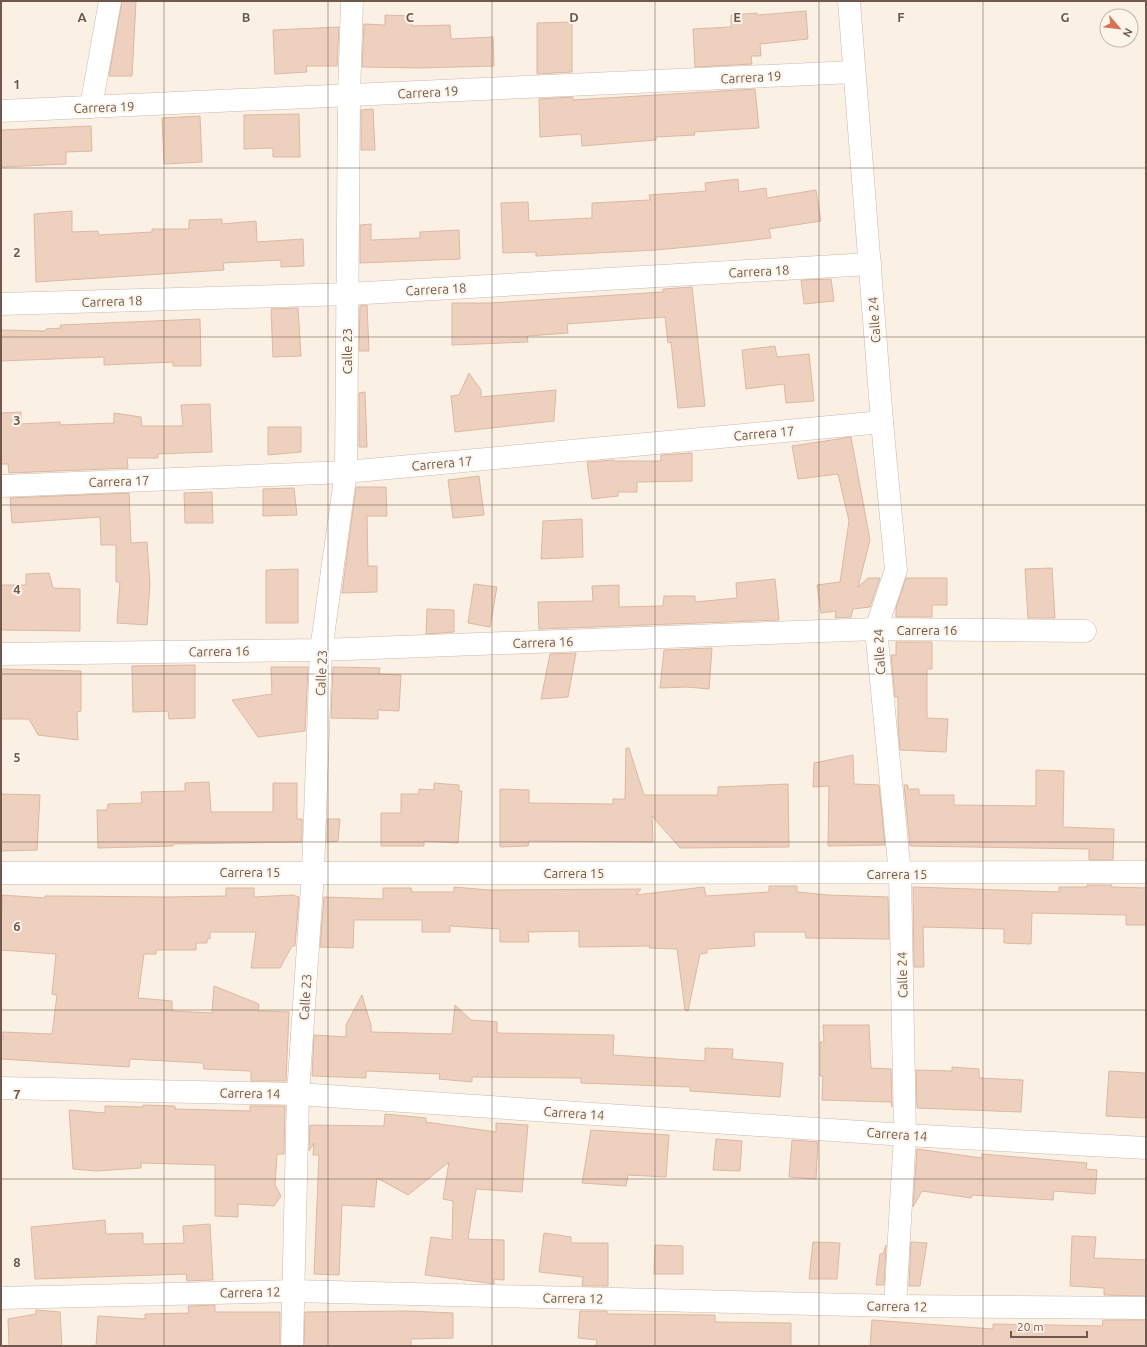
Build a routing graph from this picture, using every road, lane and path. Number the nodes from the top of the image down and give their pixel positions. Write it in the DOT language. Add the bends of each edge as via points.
graph roads {
  1 [pos="110,1"];
  2 [pos="352,1"];
  3 [pos="849,1"];
  4 [pos="854,72"];
  5 [pos="350,96"];
  6 [pos="91,107"];
  7 [pos="1,111"];
  8 [pos="870,264"];
  9 [pos="348,294"];
  10 [pos="1,304"];
  11 [pos="882,422"];
  12 [pos="346,472"];
  13 [pos="1,486"];
  14 [pos="876,629"];
  15 [pos="1085,631"];
  16 [pos="321,650"];
  17 [pos="1,654"];
  18 [pos="313,872"];
  19 [pos="1146,872"];
  20 [pos="1,873"];
  21 [pos="900,874"];
  22 [pos="1,1088"];
  23 [pos="298,1094"];
  24 [pos="905,1135"];
  25 [pos="1146,1148"];
  26 [pos="293,1291"];
  27 [pos="1,1298"];
  28 [pos="895,1306"];
  29 [pos="1146,1308"];
  30 [pos="292,1346"];
  1 -- 6 [label="street"];
  2 -- 5 [label="street, Calle 23"];
  3 -- 4 [label="street, Calle 24"];
  4 -- 5 [label="street, Carrera 19"];
  4 -- 8 [label="street, Calle 24"];
  5 -- 6 [label="street, Carrera 19"];
  5 -- 9 [label="street, Calle 23"];
  6 -- 7 [label="street, Carrera 19"];
  8 -- 9 [label="street, Carrera 18"];
  8 -- 11 [label="street, Calle 24"];
  9 -- 10 [label="street, Carrera 18"];
  9 -- 12 [label="street, Calle 23"];
  11 -- 12 [label="street, Carrera 17"];
  11 -- 14 [label="street, Calle 24" via="896,570"];
  12 -- 13 [label="street, Carrera 17"];
  12 -- 16 [label="street, Calle 23"];
  14 -- 15 [label="street, Carrera 16"];
  14 -- 16 [label="street, Carrera 16"];
  14 -- 21 [label="street, Calle 24"];
  16 -- 17 [label="street, Carrera 16"];
  16 -- 18 [label="street, Calle 23"];
  18 -- 20 [label="street, Carrera 15"];
  18 -- 21 [label="street, Carrera 15"];
  18 -- 23 [label="street, Calle 23"];
  19 -- 21 [label="street, Carrera 15"];
  21 -- 24 [label="street, Calle 24"];
  22 -- 23 [label="street, Carrera 14"];
  23 -- 24 [label="street, Carrera 14"];
  23 -- 26 [label="street, Calle 23"];
  24 -- 25 [label="street, Carrera 14"];
  24 -- 28 [label="street, Calle 24"];
  26 -- 27 [label="street, Carrera 12"];
  26 -- 28 [label="street, Carrera 12"];
  26 -- 30 [label="street, Calle 23"];
  28 -- 29 [label="street, Carrera 12"];
}
